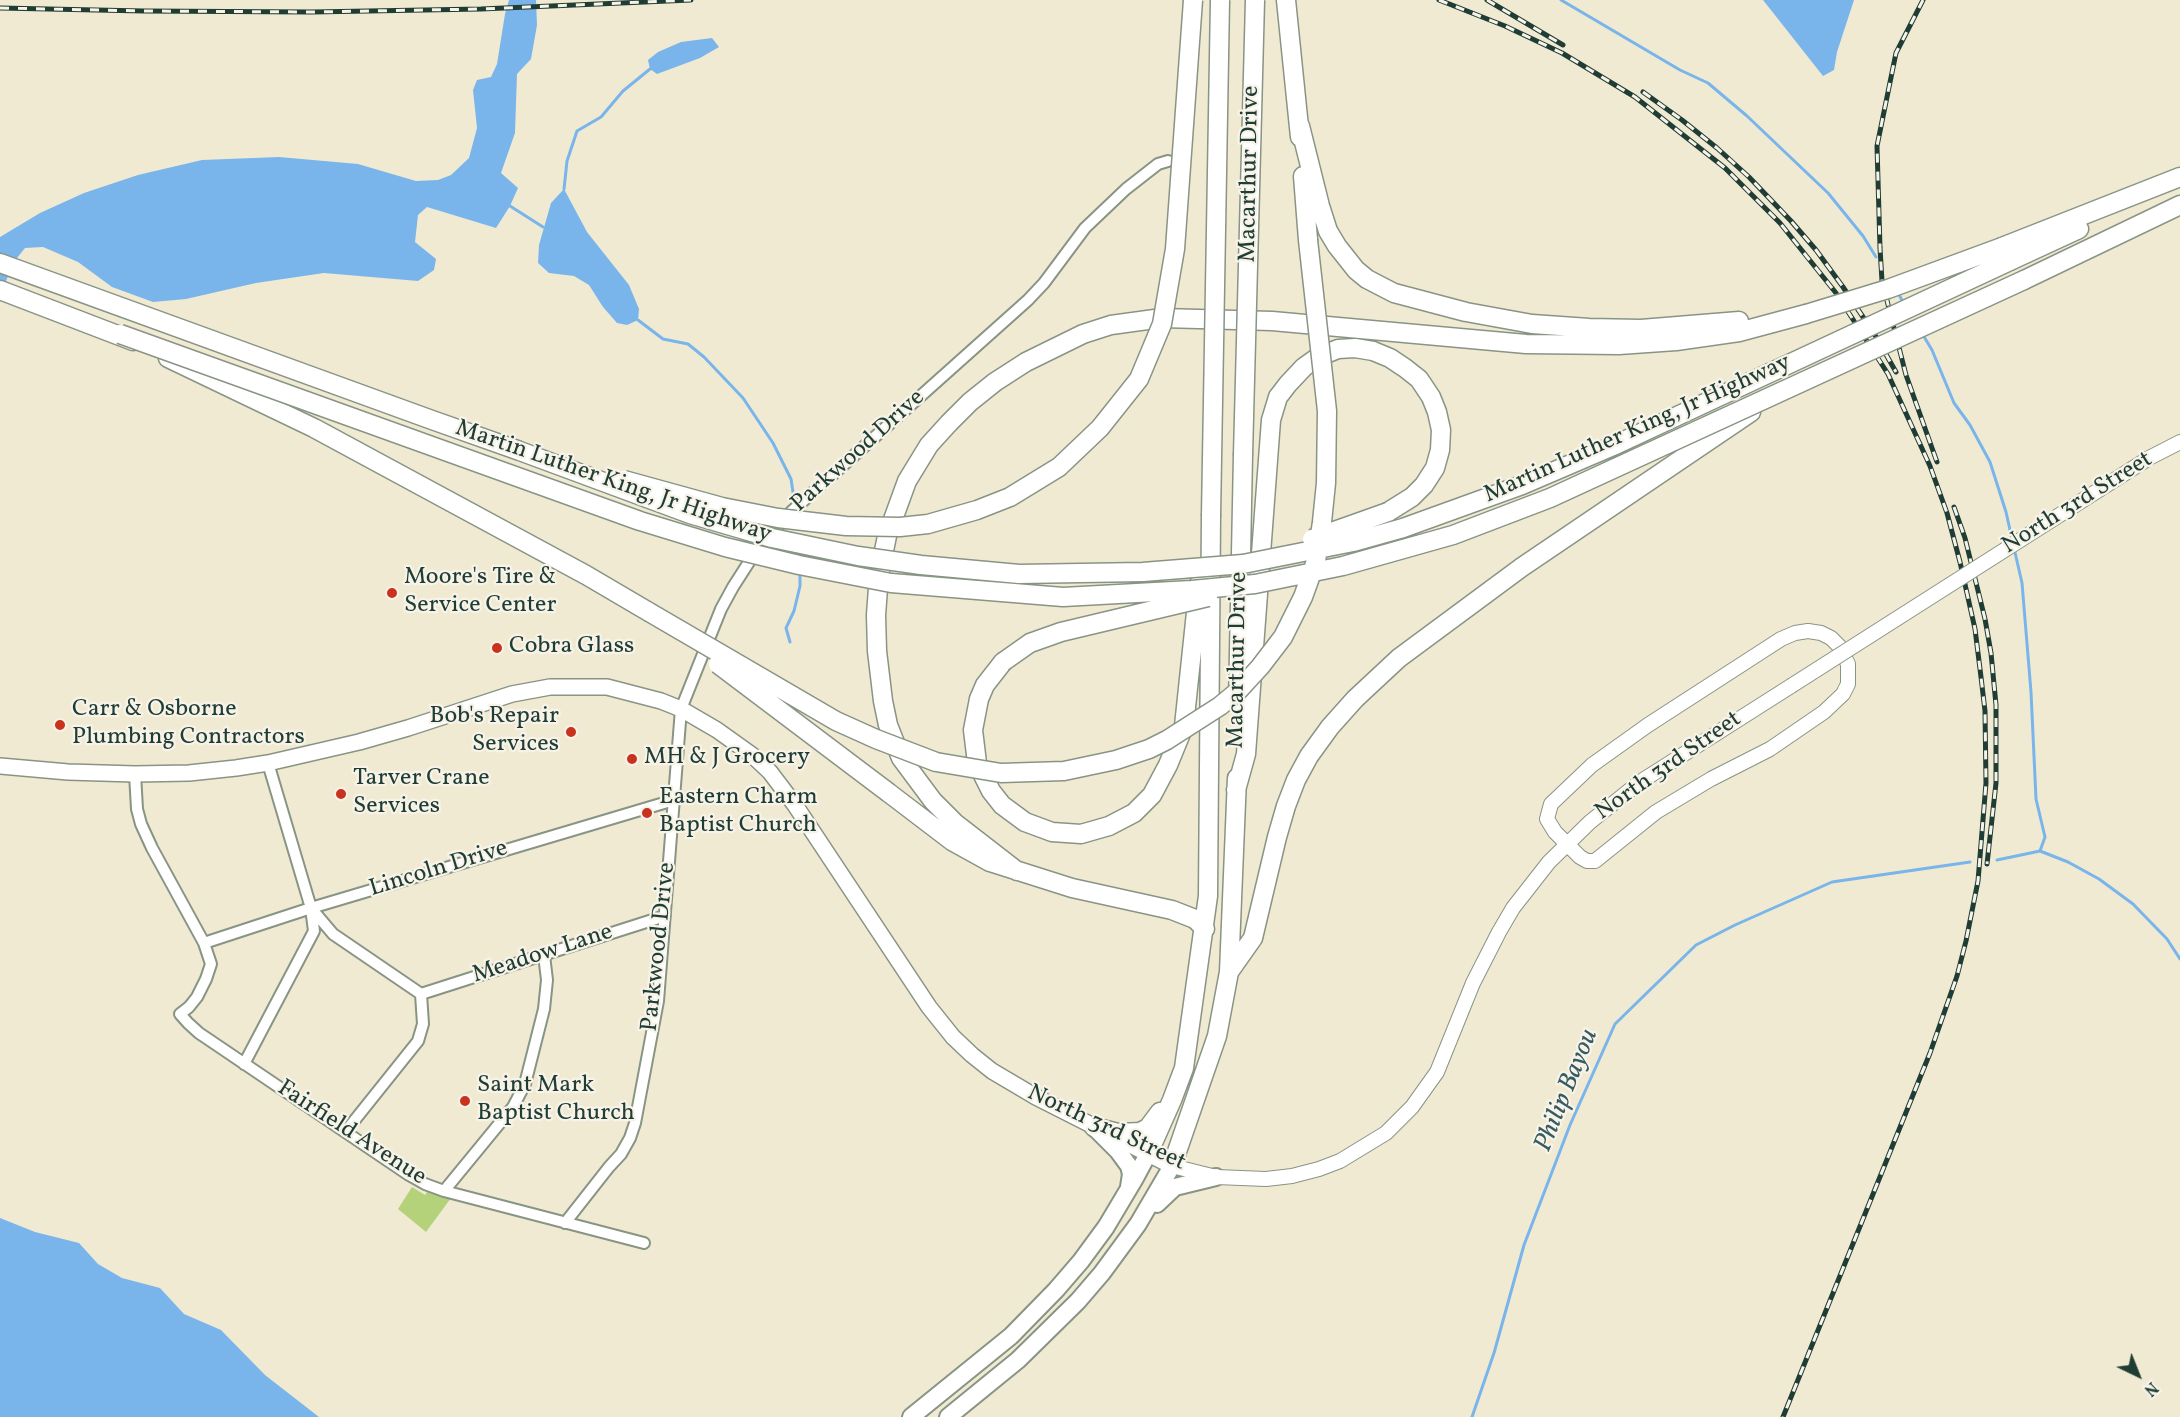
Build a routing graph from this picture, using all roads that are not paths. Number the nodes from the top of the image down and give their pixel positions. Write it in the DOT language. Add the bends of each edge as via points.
graph roads {
  1 [pos="1193,0"];
  2 [pos="1220,0"];
  3 [pos="1255,0"];
  4 [pos="1286,0"];
  5 [pos="1300,126"];
  6 [pos="1168,161"];
  7 [pos="2180,178"];
  8 [pos="2180,205"];
  9 [pos="2007,254"];
  10 [pos="0,263"];
  11 [pos="0,290"];
  12 [pos="1806,314"];
  13 [pos="120,334"];
  14 [pos="1780,392"];
  15 [pos="2180,441"];
  16 [pos="518,450"];
  17 [pos="1211,517"];
  18 [pos="1243,564"];
  19 [pos="1255,584"];
  20 [pos="649,612"];
  21 [pos="681,709"];
  22 [pos="268,763"];
  23 [pos="0,766"];
  24 [pos="135,774"];
  25 [pos="1236,790"];
  26 [pos="674,800"];
  27 [pos="1567,844"];
  28 [pos="1017,871"];
  29 [pos="311,908"];
  30 [pos="665,916"];
  31 [pos="1205,929"];
  32 [pos="204,944"];
  33 [pos="544,956"];
  34 [pos="1229,972"];
  35 [pos="421,994"];
  36 [pos="244,1064"];
  37 [pos="1184,1068"];
  38 [pos="1094,1127"];
  39 [pos="346,1131"];
  40 [pos="1148,1154"];
  41 [pos="1172,1166"];
  42 [pos="1215,1177"];
  43 [pos="444,1191"];
  44 [pos="1126,1194"];
  45 [pos="565,1224"];
  46 [pos="644,1243"];
  47 [pos="1102,1273"];
  48 [pos="911,1417"];
  49 [pos="948,1417"];
  1 -- 16 [label="highway, bridge" via="1175,249 1162,324 1138,379 1121,403 1081,448 1035,483 977,510 928,524 846,526 722,507"];
  2 -- 17 [label="highway, Macarthur Drive, bridge"];
  3 -- 25 [label="highway, Macarthur Drive, bridge"];
  4 -- 5 [label="highway"];
  5 -- 12 [label="highway" via="1328,231 1356,270 1394,293 1496,318 1589,328 1669,327"];
  5 -- 20 [label="highway, bridge" via="1327,411 1322,522 1316,561 1283,637 1237,693 1220,706 1167,740 1116,760 1065,771 1001,773 936,762 836,721"];
  6 -- 21 [label="street, Parkwood Drive" via="1158,164 1126,189 1085,228 1028,300 792,511 758,548 721,609"];
  7 -- 9 [label="highway, Martin Luther King, Jr Highway"];
  8 -- 14 [label="highway, Martin Luther King, Jr Highway, bridge"];
  9 -- 12 [label="highway, bridge"];
  9 -- 18 [label="highway, Martin Luther King, Jr Highway, bridge" via="1613,446 1522,485 1393,531"];
  10 -- 16 [label="highway, Martin Luther King, Jr Highway"];
  11 -- 13 [label="highway, Martin Luther King, Jr Highway"];
  12 -- 28 [label="highway" via="1739,332 1628,345 1526,344 1272,321 1142,320 1111,325 1056,346 995,382 929,445 907,481 879,574 877,651 888,725 901,758 955,823"];
  13 -- 19 [label="highway, Martin Luther King, Jr Highway, bridge" via="640,521 799,565 917,587 1043,597"];
  13 -- 20 [label="highway, bridge" via="314,428"];
  14 -- 19 [label="highway, Martin Luther King, Jr Highway, bridge" via="1502,517 1402,551"];
  14 -- 34 [label="highway, bridge" via="1522,567 1392,665 1355,699 1309,756 1286,806 1253,938"];
  15 -- 27 [label="street, North 3rd Street, bridge" via="1640,782"];
  16 -- 18 [label="highway, Martin Luther King, Jr Highway, bridge" via="690,514 772,538 858,556 1019,574 1143,572"];
  17 -- 19 [label="highway, bridge" via="1204,543 1184,726 1152,795 1134,813 1096,831 1068,834 1025,822 1002,805 980,771 973,730 978,699 1003,662 1030,644 1061,632 1194,601"];
  17 -- 31 [label="highway, Macarthur Drive"];
  18 -- 25 [label="highway, bridge" via="1388,512 1424,485 1435,468 1441,429 1431,397 1419,379 1373,351 1338,349 1304,367 1278,397 1271,420 1246,754"];
  20 -- 28 [label="highway, bridge" via="952,842"];
  21 -- 22 [label="main road, North 3rd Street" via="607,687 550,687 512,694 359,742"];
  21 -- 26 [label="street, Parkwood Drive"];
  21 -- 38 [label="main road, North 3rd Street" via="752,755 777,781 953,1037 1007,1081"];
  22 -- 24 [label="main road, North 3rd Street"];
  22 -- 29 [label="street"];
  23 -- 24 [label="main road, North 3rd Street"];
  24 -- 32 [label="street" via="141,824"];
  25 -- 34 [label="highway, Macarthur Drive"];
  26 -- 29 [label="street, Lincoln Drive"];
  26 -- 30 [label="street, Parkwood Drive"];
  27 -- 27 [label="street" via="1580,857 1595,861 1656,812 1770,749 1824,712 1848,684 1848,664 1839,646 1821,633 1808,630 1788,636 1618,745 1551,804 1547,819"];
  27 -- 42 [label="street, North 3rd Street" via="1533,882 1499,932 1473,983 1437,1072 1403,1118 1375,1142 1319,1170 1266,1179"];
  28 -- 31 [label="highway" via="1072,888 1172,910 1195,919"];
  29 -- 32 [label="street, Lincoln Drive"];
  29 -- 35 [label="street" via="333,934"];
  29 -- 36 [label="street" via="314,931"];
  30 -- 33 [label="street, Meadow Lane"];
  30 -- 45 [label="street, Parkwood Drive" via="658,1000 630,1138"];
  31 -- 37 [label="highway, Macarthur Drive"];
  32 -- 36 [label="street, Fairfield Avenue" via="211,963 206,979 197,997 180,1014 199,1033"];
  33 -- 35 [label="street, Meadow Lane"];
  33 -- 43 [label="street" via="548,980 544,1009 525,1084 513,1107"];
  34 -- 41 [label="highway, Macarthur Drive" via="1217,1036"];
  35 -- 39 [label="street" via="423,1024 418,1041"];
  36 -- 39 [label="street, Fairfield Avenue"];
  37 -- 38 [label="highway" via="1148,1128 1129,1134"];
  37 -- 40 [label="highway, Macarthur Drive"];
  38 -- 40 [label="main road, North 3rd Street"];
  38 -- 44 [label="highway" via="1129,1166"];
  39 -- 43 [label="street, Fairfield Avenue" via="409,1175"];
  40 -- 41 [label="main road, North 3rd Street"];
  40 -- 44 [label="highway, Macarthur Drive"];
  41 -- 42 [label="street, North 3rd Street"];
  41 -- 47 [label="highway, Macarthur Drive" via="1138,1224"];
  42 -- 47 [label="highway" via="1184,1183 1167,1194"];
  43 -- 45 [label="street, Fairfield Avenue"];
  44 -- 48 [label="highway, Macarthur Drive" via="1073,1270 1011,1336"];
  45 -- 46 [label="street, Fairfield Avenue"];
  47 -- 49 [label="highway, Macarthur Drive" via="1058,1323"];
}
